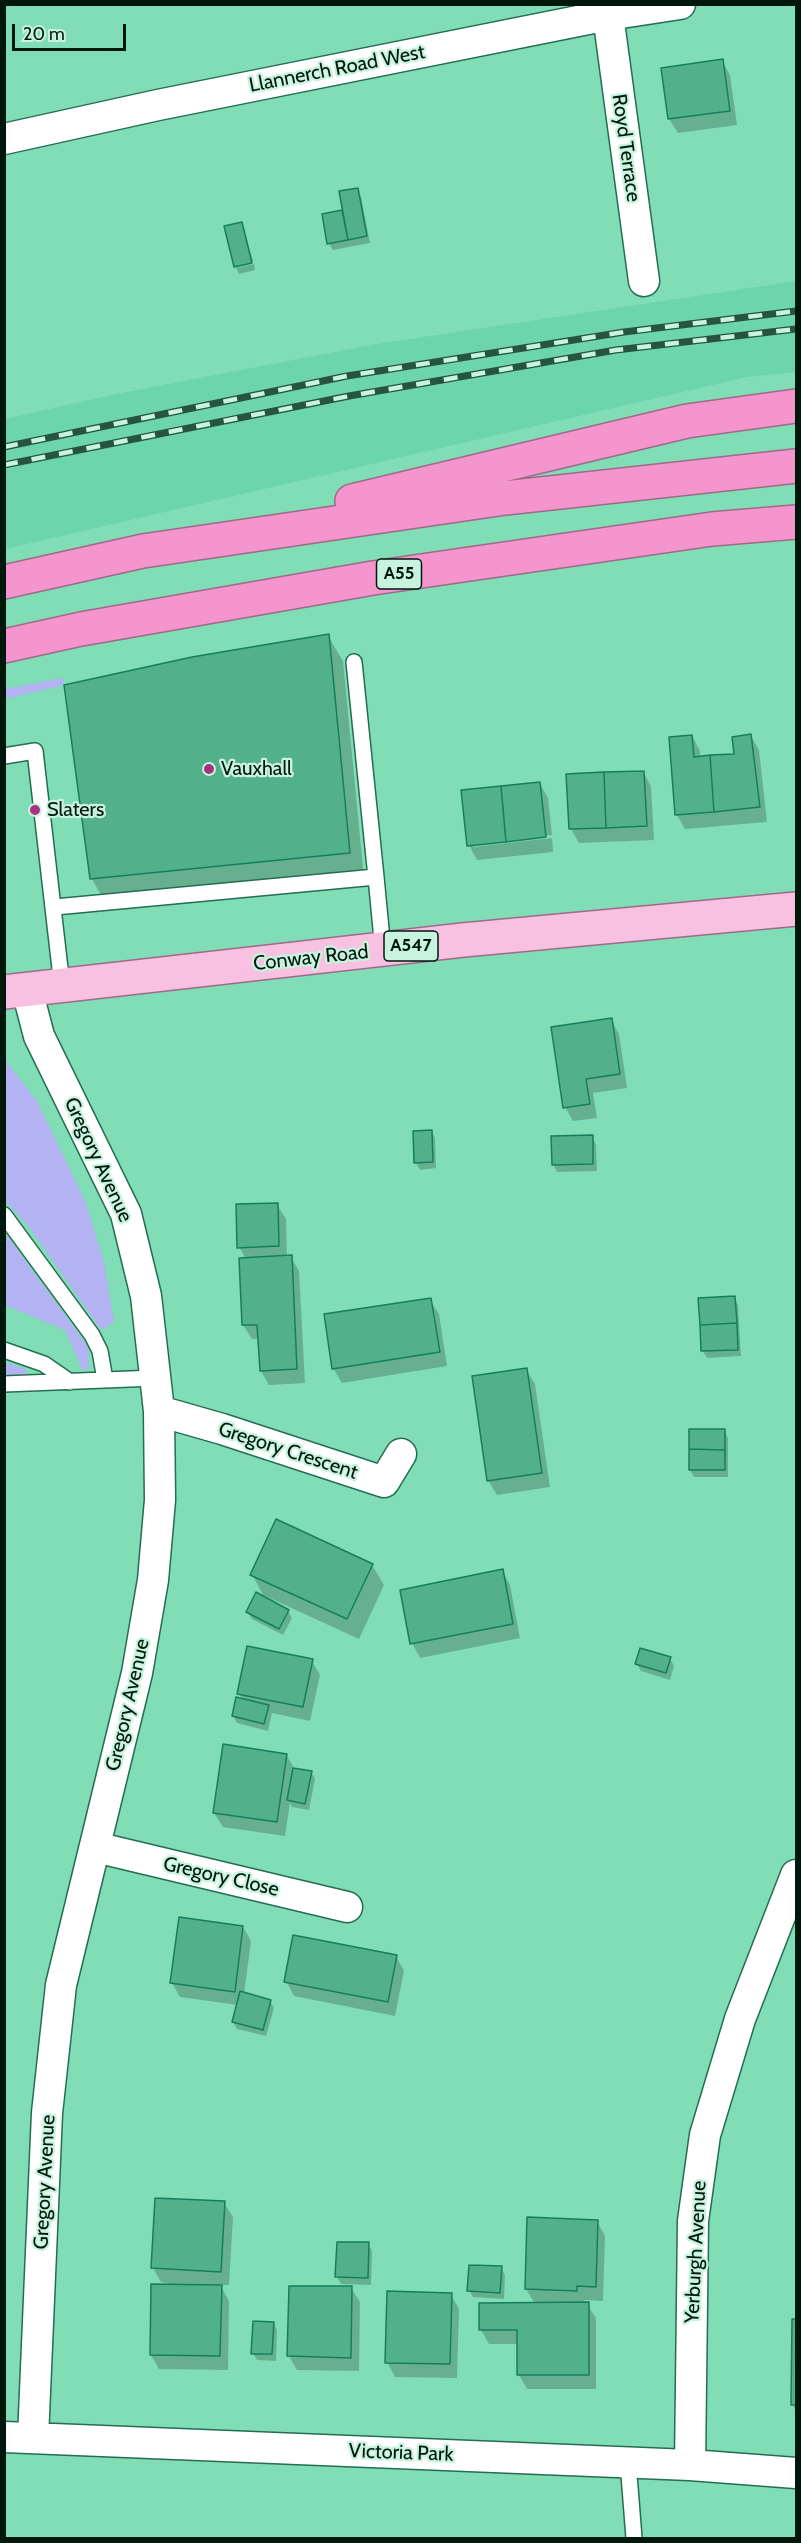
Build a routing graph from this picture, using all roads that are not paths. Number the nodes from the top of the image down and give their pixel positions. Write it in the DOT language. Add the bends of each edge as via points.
graph roads {
  1 [pos="675,5"];
  2 [pos="608,15"];
  3 [pos="4,139"];
  4 [pos="644,281"];
  5 [pos="796,406"];
  6 [pos="796,466"];
  7 [pos="796,522"];
  8 [pos="143,551"];
  9 [pos="4,582"];
  10 [pos="4,646"];
  11 [pos="354,662"];
  12 [pos="4,756"];
  13 [pos="376,877"];
  14 [pos="55,907"];
  15 [pos="796,909"];
  16 [pos="383,950"];
  17 [pos="62,986"];
  18 [pos="16,991"];
  19 [pos="4,1215"];
  20 [pos="4,1350"];
  21 [pos="155,1378"];
  22 [pos="105,1380"];
  23 [pos="70,1382"];
  24 [pos="4,1384"];
  25 [pos="159,1412"];
  26 [pos="401,1454"];
  27 [pos="95,1847"];
  28 [pos="796,1875"];
  29 [pos="346,1906"];
  30 [pos="19,2438"];
  31 [pos="628,2462"];
  32 [pos="690,2465"];
  33 [pos="796,2473"];
  34 [pos="634,2538"];
  1 -- 2 [label="street, Llannerch Road West"];
  2 -- 3 [label="street, Llannerch Road West"];
  2 -- 4 [label="street, Royd Terrace"];
  5 -- 8 [label="highway" via="687,421"];
  6 -- 8 [label="highway" via="505,498"];
  7 -- 10 [label="highway, A55" via="712,529 373,578"];
  8 -- 9 [label="highway"];
  11 -- 13 [label="lane"];
  12 -- 14 [label="lane" via="35,752"];
  13 -- 14 [label="lane"];
  13 -- 16 [label="lane"];
  14 -- 17 [label="lane"];
  15 -- 16 [label="main road, Conway Road / A547"];
  16 -- 17 [label="main road, Conway Road / A547"];
  17 -- 18 [label="main road, Conway Road / A547"];
  18 -- 21 [label="street, Gregory Avenue" via="126,1214 146,1296"];
  19 -- 22 [label="lane" via="92,1335 100,1351"];
  20 -- 23 [label="lane" via="44,1364"];
  21 -- 22 [label="lane"];
  21 -- 25 [label="street, Gregory Avenue"];
  22 -- 23 [label="lane"];
  23 -- 24 [label="lane"];
  25 -- 26 [label="street, Gregory Crescent" via="384,1482"];
  25 -- 27 [label="street, Gregory Avenue" via="160,1500 153,1580 137,1673"];
  27 -- 29 [label="street, Gregory Close"];
  27 -- 30 [label="street, Gregory Avenue" via="61,1985"];
  28 -- 32 [label="street, Yerburgh Avenue" via="740,2019 705,2135 693,2221"];
  30 -- 31 [label="street, Victoria Park"];
  31 -- 32 [label="street, Victoria Park"];
  31 -- 34 [label="lane"];
  32 -- 33 [label="street, Victoria Park"];
}
